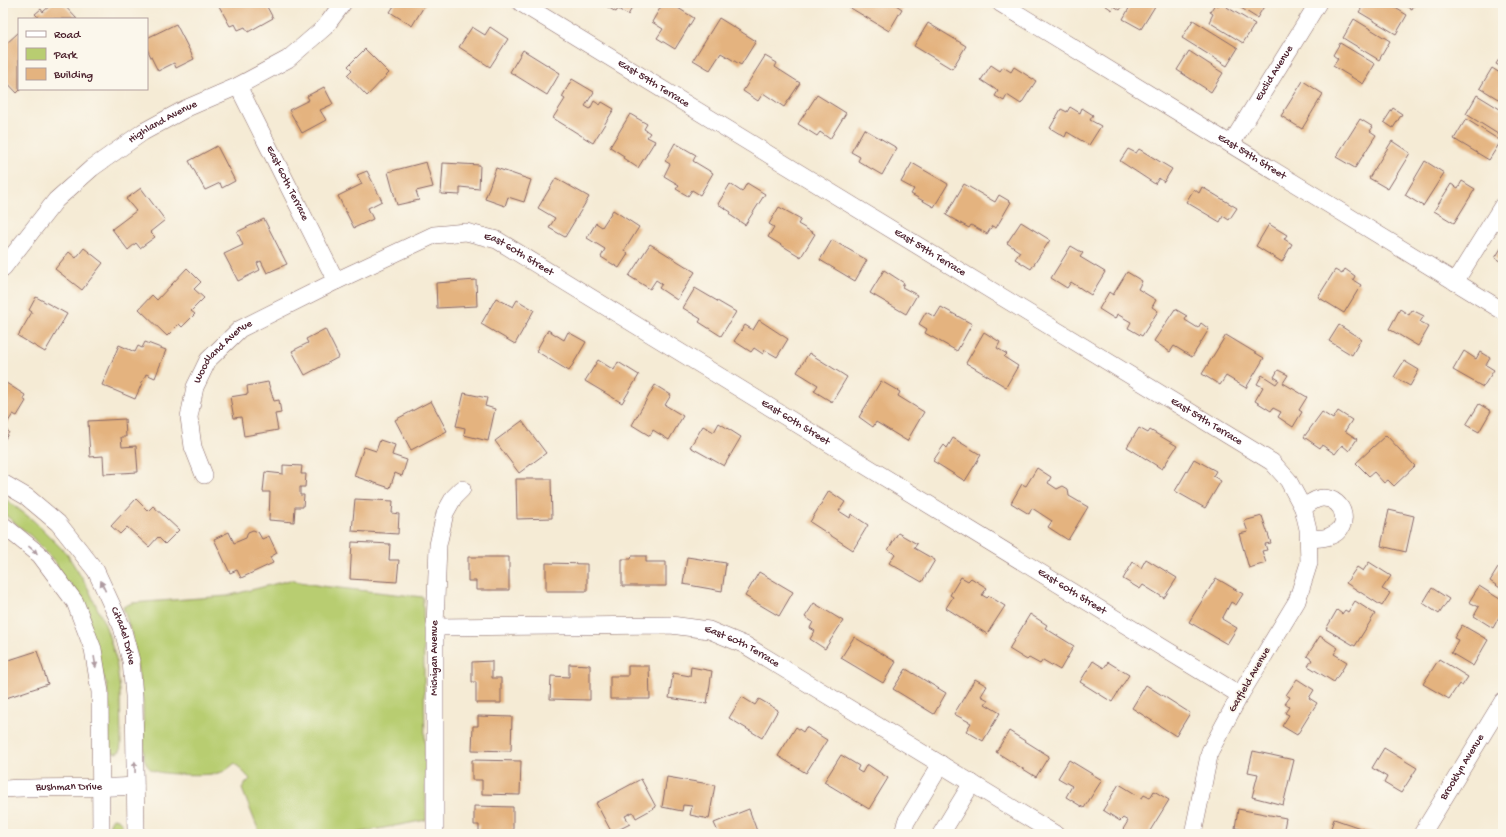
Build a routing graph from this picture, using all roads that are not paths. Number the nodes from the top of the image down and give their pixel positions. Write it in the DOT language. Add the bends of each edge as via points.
graph roads {
  1 [pos="344,3"];
  2 [pos="521,3"];
  3 [pos="1318,3"];
  4 [pos="1008,5"];
  5 [pos="238,86"];
  6 [pos="1232,144"];
  7 [pos="1503,205"];
  8 [pos="3,268"];
  9 [pos="336,280"];
  10 [pos="1455,282"];
  11 [pos="1503,311"];
  12 [pos="204,475"];
  13 [pos="3,483"];
  14 [pos="462,489"];
  15 [pos="1303,508"];
  16 [pos="3,526"];
  17 [pos="1308,534"];
  18 [pos="435,627"];
  19 [pos="1240,696"];
  20 [pos="1503,701"];
  21 [pos="941,764"];
  22 [pos="972,783"];
  23 [pos="136,786"];
  24 [pos="101,788"];
  25 [pos="3,789"];
  26 [pos="1428,832"];
  27 [pos="101,834"];
  28 [pos="136,834"];
  29 [pos="436,834"];
  30 [pos="903,834"];
  31 [pos="942,834"];
  32 [pos="1055,834"];
  33 [pos="1193,834"];
  1 -- 5 [label="street, Highland Avenue" via="325,27 288,59"];
  2 -- 15 [label="street, East 59th Terrace" via="1272,462 1288,480"];
  3 -- 6 [label="street, Euclid Avenue"];
  4 -- 6 [label="street, East 59th Street"];
  5 -- 8 [label="street, Highland Avenue" via="187,108 143,132 92,168 56,200"];
  5 -- 9 [label="street, East 60th Terrace"];
  6 -- 10 [label="street, East 59th Street"];
  7 -- 10 [label="street"];
  9 -- 12 [label="street, Woodland Avenue" via="240,329 208,360 195,388 189,417 193,447"];
  9 -- 19 [label="street, East 60th Street" via="434,235 466,232 497,240"];
  10 -- 11 [label="street, East 59th Street"];
  23 -- 13 [label="street, Citadel Drive, one-way" via="131,661 122,627 96,571 58,523 27,497"];
  14 -- 18 [label="street, Michigan Avenue" via="445,513 438,545"];
  15 -- 17 [label="street, East 59th Terrace"];
  15 -- 17 [label="street" via="1322,498 1332,500 1340,506 1344,515 1343,525 1331,536"];
  16 -- 24 [label="street, one-way" via="40,555 75,602 93,649 100,692"];
  17 -- 19 [label="street, Garfield Avenue" via="1309,563 1297,601"];
  18 -- 21 [label="street, East 60th Terrace" via="671,625 709,630 746,645"];
  18 -- 29 [label="street, Michigan Avenue"];
  19 -- 33 [label="street, Garfield Avenue" via="1210,751"];
  20 -- 26 [label="street, Brooklyn Avenue"];
  21 -- 22 [label="street, East 60th Terrace"];
  21 -- 30 [label="street" via="906,822"];
  22 -- 31 [label="street"];
  22 -- 32 [label="street"];
  23 -- 24 [label="street, Bushman Drive"];
  23 -- 28 [label="street, Citadel Drive"];
  24 -- 25 [label="street, Bushman Drive"];
  24 -- 27 [label="street"];
}
